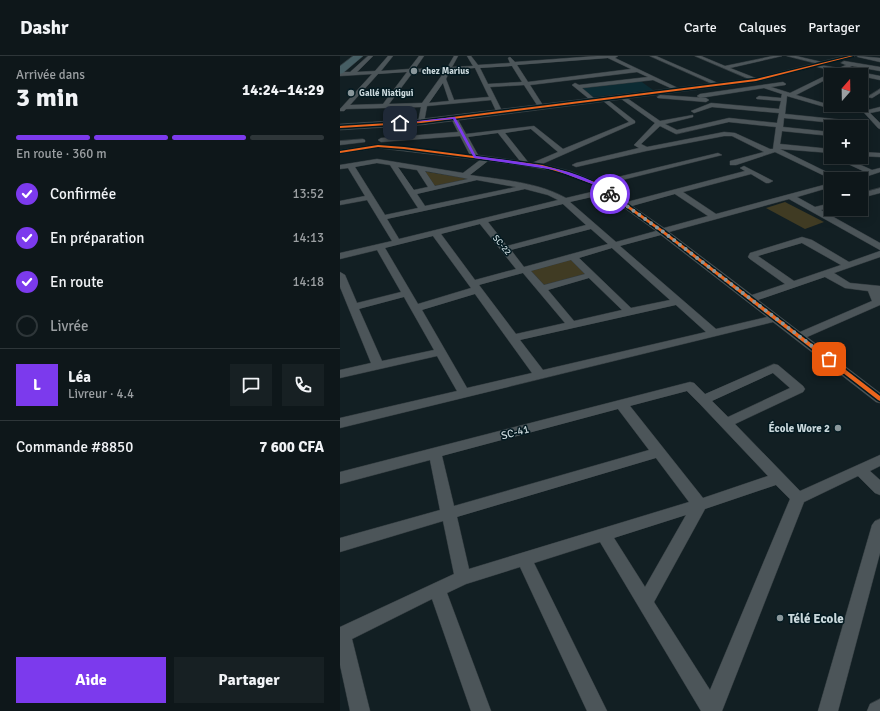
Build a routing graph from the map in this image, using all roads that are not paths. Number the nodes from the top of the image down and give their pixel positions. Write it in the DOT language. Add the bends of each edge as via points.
graph roads {
  1 [pos="352,56"];
  2 [pos="359,56"];
  3 [pos="371,56"];
  4 [pos="391,56"];
  5 [pos="422,56"];
  6 [pos="456,56"];
  7 [pos="469,56"];
  8 [pos="508,56"];
  9 [pos="609,56"];
  10 [pos="652,56"];
  11 [pos="697,56"];
  12 [pos="780,56"];
  13 [pos="788,56"];
  14 [pos="852,56"];
  15 [pos="860,56"];
  16 [pos="744,58"];
  17 [pos="618,59"];
  18 [pos="880,60"];
  19 [pos="754,61"];
  20 [pos="834,61"];
  21 [pos="340,64"];
  22 [pos="513,64"];
  23 [pos="819,64"];
  24 [pos="852,64"];
  25 [pos="477,67"];
  26 [pos="725,67"];
  27 [pos="536,68"];
  28 [pos="833,68"];
  29 [pos="844,68"];
  30 [pos="449,69"];
  31 [pos="637,70"];
  32 [pos="880,70"];
  33 [pos="412,71"];
  34 [pos="352,73"];
  35 [pos="376,73"];
  36 [pos="361,74"];
  37 [pos="341,75"];
  38 [pos="868,76"];
  39 [pos="571,77"];
  40 [pos="653,78"];
  41 [pos="880,78"];
  42 [pos="443,79"];
  43 [pos="756,80"];
  44 [pos="824,80"];
  45 [pos="868,80"];
  46 [pos="526,83"];
  47 [pos="880,83"];
  48 [pos="717,84"];
  49 [pos="783,84"];
  50 [pos="486,86"];
  51 [pos="578,87"];
  52 [pos="764,87"];
  53 [pos="688,88"];
  54 [pos="678,89"];
  55 [pos="880,91"];
  56 [pos="448,92"];
  57 [pos="433,93"];
  58 [pos="657,95"];
  59 [pos="700,96"];
  60 [pos="787,96"];
  61 [pos="622,97"];
  62 [pos="870,97"];
  63 [pos="492,98"];
  64 [pos="759,98"];
  65 [pos="604,99"];
  66 [pos="593,100"];
  67 [pos="452,102"];
  68 [pos="709,102"];
  69 [pos="822,102"];
  70 [pos="671,104"];
  71 [pos="424,105"];
  72 [pos="384,107"];
  73 [pos="541,107"];
  74 [pos="880,109"];
  75 [pos="342,110"];
  76 [pos="866,112"];
  77 [pos="868,112"];
  78 [pos="500,113"];
  79 [pos="782,114"];
  80 [pos="691,116"];
  81 [pos="454,118"];
  82 [pos="730,120"];
  83 [pos="824,120"];
  84 [pos="660,121"];
  85 [pos="421,122"];
  86 [pos="340,127"];
  87 [pos="780,127"];
  88 [pos="880,127"];
  89 [pos="500,131"];
  90 [pos="824,133"];
  91 [pos="386,135"];
  92 [pos="463,135"];
  93 [pos="425,137"];
  94 [pos="692,141"];
  95 [pos="340,143"];
  96 [pos="646,149"];
  97 [pos="774,150"];
  98 [pos="822,150"];
  99 [pos="428,151"];
  100 [pos="340,152"];
  101 [pos="562,152"];
  102 [pos="868,154"];
  103 [pos="880,155"];
  104 [pos="475,157"];
  105 [pos="486,158"];
  106 [pos="725,159"];
  107 [pos="392,163"];
  108 [pos="530,164"];
  109 [pos="852,164"];
  110 [pos="350,165"];
  111 [pos="576,165"];
  112 [pos="340,167"];
  113 [pos="419,168"];
  114 [pos="880,170"];
  115 [pos="751,172"];
  116 [pos="824,173"];
  117 [pos="872,173"];
  118 [pos="868,174"];
  119 [pos="464,176"];
  120 [pos="481,179"];
  121 [pos="769,181"];
  122 [pos="596,184"];
  123 [pos="529,187"];
  124 [pos="824,187"];
  125 [pos="433,189"];
  126 [pos="880,190"];
  127 [pos="606,191"];
  128 [pos="677,192"];
  129 [pos="412,194"];
  130 [pos="868,194"];
  131 [pos="789,196"];
  132 [pos="370,197"];
  133 [pos="564,201"];
  134 [pos="340,203"];
  135 [pos="626,205"];
  136 [pos="824,207"];
  137 [pos="423,210"];
  138 [pos="813,210"];
  139 [pos="714,217"];
  140 [pos="382,218"];
  141 [pos="482,221"];
  142 [pos="593,226"];
  143 [pos="662,231"];
  144 [pos="436,232"];
  145 [pos="397,242"];
  146 [pos="614,244"];
  147 [pos="380,246"];
  148 [pos="880,247"];
  149 [pos="505,249"];
  150 [pos="880,254"];
  151 [pos="340,255"];
  152 [pos="572,256"];
  153 [pos="848,265"];
  154 [pos="524,270"];
  155 [pos="826,273"];
  156 [pos="340,275"];
  157 [pos="591,275"];
  158 [pos="793,285"];
  159 [pos="475,287"];
  160 [pos="542,289"];
  161 [pos="876,289"];
  162 [pos="407,293"];
  163 [pos="752,299"];
  164 [pos="678,301"];
  165 [pos="354,307"];
  166 [pos="416,308"];
  167 [pos="629,312"];
  168 [pos="777,318"];
  169 [pos="572,325"];
  170 [pos="715,334"];
  171 [pos="799,336"];
  172 [pos="513,338"];
  173 [pos="440,352"];
  174 [pos="378,366"];
  175 [pos="340,374"];
  176 [pos="540,375"];
  177 [pos="464,393"];
  178 [pos="879,394"];
  179 [pos="703,400"];
  180 [pos="621,404"];
  181 [pos="340,423"];
  182 [pos="726,424"];
  183 [pos="659,452"];
  184 [pos="435,453"];
  185 [pos="880,460"];
  186 [pos="859,469"];
  187 [pos="340,478"];
  188 [pos="779,478"];
  189 [pos="880,489"];
  190 [pos="798,498"];
  191 [pos="700,505"];
  192 [pos="448,513"];
  193 [pos="880,525"];
  194 [pos="604,535"];
  195 [pos="340,545"];
  196 [pos="524,560"];
  197 [pos="463,578"];
  198 [pos="437,589"];
  199 [pos="645,602"];
  200 [pos="341,635"];
  201 [pos="880,709"];
  202 [pos="360,711"];
  203 [pos="481,711"];
  204 [pos="597,711"];
  205 [pos="712,711"];
  206 [pos="828,711"];
  207 [pos="877,711"];
  1 -- 21 [label="highway"];
  2 -- 37 [label="highway"];
  3 -- 34 [label="street"];
  4 -- 35 [label="street"];
  5 -- 33 [label="street"];
  6 -- 30 [label="street"];
  7 -- 25 [label="street"];
  8 -- 22 [label="street"];
  9 -- 17 [label="street"];
  9 -- 22 [label="street"];
  10 -- 48 [label="street"];
  11 -- 26 [label="street"];
  12 -- 19 [label="street"];
  13 -- 23 [label="street"];
  14 -- 20 [label="street"];
  15 -- 18 [label="street"];
  16 -- 19 [label="street"];
  17 -- 27 [label="street"];
  17 -- 31 [label="street"];
  19 -- 26 [label="street"];
  20 -- 23 [label="street"];
  20 -- 24 [label="street"];
  22 -- 25 [label="street"];
  22 -- 46 [label="street"];
  23 -- 28 [label="street"];
  23 -- 43 [label="street"];
  24 -- 29 [label="street"];
  24 -- 32 [label="street"];
  25 -- 30 [label="street"];
  25 -- 50 [label="street"];
  26 -- 43 [label="street"];
  30 -- 33 [label="street"];
  30 -- 42 [label="street"];
  31 -- 39 [label="street"];
  31 -- 40 [label="street"];
  33 -- 35 [label="street"];
  33 -- 72 [label="street"];
  34 -- 36 [label="street"];
  34 -- 37 [label="street"];
  35 -- 36 [label="street"];
  35 -- 75 [label="street"];
  36 -- 37 [label="street"];
  38 -- 41 [label="street"];
  39 -- 46 [label="street"];
  39 -- 51 [label="street"];
  40 -- 51 [label="street"];
  40 -- 54 [label="street"];
  42 -- 56 [label="street" via="446,81"];
  42 -- 57 [label="street"];
  43 -- 48 [label="street"];
  44 -- 60 [label="street"];
  45 -- 47 [label="street"];
  46 -- 50 [label="street"];
  46 -- 73 [label="street"];
  48 -- 53 [label="street"];
  49 -- 52 [label="street"];
  50 -- 63 [label="street"];
  51 -- 66 [label="street"];
  52 -- 59 [label="street"];
  52 -- 60 [label="street"];
  53 -- 54 [label="street"];
  53 -- 59 [label="street"];
  54 -- 58 [label="street"];
  55 -- 62 [label="street"];
  56 -- 57 [label="street"];
  56 -- 67 [label="street"];
  57 -- 71 [label="street"];
  58 -- 61 [label="street"];
  58 -- 68 [label="street"];
  58 -- 70 [label="street"];
  59 -- 68 [label="street"];
  60 -- 64 [label="street"];
  60 -- 69 [label="street"];
  60 -- 79 [label="street"];
  61 -- 65 [label="street"];
  61 -- 84 [label="street"];
  63 -- 67 [label="street"];
  63 -- 78 [label="street"];
  65 -- 66 [label="street"];
  65 -- 101 [label="street" via="633,122"];
  66 -- 73 [label="street"];
  67 -- 71 [label="street"];
  68 -- 79 [label="street"];
  68 -- 82 [label="street" via="694,111"];
  69 -- 83 [label="street"];
  71 -- 72 [label="street"];
  71 -- 85 [label="street"];
  72 -- 75 [label="street"];
  73 -- 78 [label="street"];
  74 -- 77 [label="street"];
  76 -- 88 [label="street"];
  78 -- 81 [label="street"];
  79 -- 83 [label="street"];
  79 -- 87 [label="street"];
  80 -- 84 [label="street"];
  81 -- 85 [label="street"];
  81 -- 92 [label="street"];
  82 -- 84 [label="street" via="678,132"];
  82 -- 87 [label="street"];
  84 -- 96 [label="street" via="637,145"];
  85 -- 91 [label="street"];
  86 -- 91 [label="street"];
  87 -- 90 [label="street"];
  87 -- 97 [label="street"];
  89 -- 92 [label="street"];
  89 -- 101 [label="street" via="532,127"];
  89 -- 108 [label="street"];
  91 -- 93 [label="street"];
  91 -- 95 [label="street"];
  91 -- 99 [label="street"];
  91 -- 100 [label="street"];
  92 -- 93 [label="street"];
  92 -- 104 [label="street"];
  93 -- 99 [label="street"];
  94 -- 96 [label="street"];
  94 -- 97 [label="street" via="728,134"];
  94 -- 106 [label="street"];
  96 -- 111 [label="street"];
  97 -- 98 [label="street"];
  97 -- 106 [label="street"];
  97 -- 116 [label="street"];
  99 -- 104 [label="street"];
  101 -- 108 [label="street"];
  102 -- 103 [label="street"];
  104 -- 105 [label="street"];
  105 -- 108 [label="street"];
  105 -- 119 [label="street"];
  106 -- 115 [label="street"];
  106 -- 122 [label="street"];
  107 -- 110 [label="street" via="374,161"];
  107 -- 113 [label="street"];
  107 -- 129 [label="street"];
  108 -- 122 [label="street" via="556,169"];
  109 -- 117 [label="street"];
  110 -- 112 [label="street"];
  110 -- 132 [label="street"];
  113 -- 119 [label="street"];
  113 -- 125 [label="street"];
  114 -- 117 [label="street"];
  115 -- 121 [label="street"];
  115 -- 128 [label="street"];
  117 -- 118 [label="street"];
  119 -- 120 [label="street"];
  120 -- 123 [label="street"];
  120 -- 125 [label="street"];
  122 -- 127 [label="street"];
  123 -- 133 [label="street" via="551,193"];
  123 -- 137 [label="street"];
  124 -- 131 [label="street"];
  125 -- 129 [label="street"];
  126 -- 130 [label="street"];
  127 -- 133 [label="street"];
  127 -- 135 [label="street"];
  128 -- 135 [label="street"];
  128 -- 139 [label="street"];
  129 -- 137 [label="street"];
  131 -- 138 [label="street"];
  131 -- 139 [label="street"];
  132 -- 134 [label="street"];
  132 -- 140 [label="street"];
  133 -- 141 [label="street"];
  133 -- 142 [label="street"];
  135 -- 143 [label="street"];
  136 -- 138 [label="street"];
  137 -- 140 [label="street"];
  138 -- 148 [label="street"];
  139 -- 143 [label="street"];
  140 -- 145 [label="street"];
  141 -- 144 [label="street"];
  141 -- 149 [label="street, SC-22"];
  142 -- 146 [label="street"];
  142 -- 149 [label="street"];
  143 -- 146 [label="street"];
  143 -- 163 [label="street"];
  144 -- 145 [label="street"];
  144 -- 159 [label="street"];
  145 -- 147 [label="street"];
  146 -- 152 [label="street"];
  146 -- 164 [label="street"];
  147 -- 151 [label="street"];
  147 -- 162 [label="street"];
  149 -- 154 [label="street, SC-22"];
  150 -- 153 [label="street"];
  152 -- 154 [label="street"];
  152 -- 157 [label="street"];
  153 -- 155 [label="street"];
  153 -- 158 [label="street" via="802,240 753,255"];
  154 -- 159 [label="street"];
  154 -- 160 [label="street, SC-22"];
  155 -- 158 [label="street"];
  155 -- 161 [label="street" via="844,285"];
  156 -- 165 [label="street"];
  157 -- 160 [label="street"];
  157 -- 167 [label="street"];
  158 -- 163 [label="street"];
  159 -- 166 [label="street"];
  159 -- 172 [label="street"];
  160 -- 169 [label="street, SC-22"];
  161 -- 171 [label="street" via="877,303"];
  162 -- 165 [label="street"];
  162 -- 166 [label="street"];
  163 -- 168 [label="street"];
  164 -- 167 [label="street"];
  164 -- 170 [label="street"];
  165 -- 174 [label="street"];
  166 -- 173 [label="street"];
  167 -- 169 [label="street"];
  168 -- 170 [label="street"];
  168 -- 171 [label="street"];
  169 -- 172 [label="street"];
  170 -- 176 [label="street"];
  171 -- 178 [label="street"];
  172 -- 176 [label="street"];
  173 -- 174 [label="street"];
  173 -- 177 [label="street"];
  174 -- 175 [label="street"];
  176 -- 177 [label="street"];
  177 -- 181 [label="street"];
  179 -- 180 [label="street, SC-41" via="690,386"];
  179 -- 182 [label="street"];
  179 -- 182 [label="street" via="774,368 799,389"];
  180 -- 183 [label="street"];
  180 -- 184 [label="street, SC-41"];
  182 -- 188 [label="street"];
  183 -- 191 [label="street"];
  183 -- 192 [label="street"];
  184 -- 187 [label="street, SC-41"];
  184 -- 192 [label="street"];
  185 -- 186 [label="street"];
  186 -- 189 [label="street"];
  186 -- 190 [label="street"];
  188 -- 190 [label="street"];
  188 -- 191 [label="street"];
  190 -- 205 [label="street"];
  191 -- 194 [label="street"];
  191 -- 199 [label="street"];
  192 -- 195 [label="street"];
  192 -- 197 [label="street"];
  193 -- 206 [label="street"];
  194 -- 196 [label="street"];
  194 -- 199 [label="street"];
  196 -- 197 [label="street"];
  196 -- 204 [label="street"];
  197 -- 198 [label="street"];
  198 -- 200 [label="street"];
  198 -- 203 [label="street"];
  199 -- 205 [label="street"];
  200 -- 202 [label="street"];
  201 -- 207 [label="street"];
}
